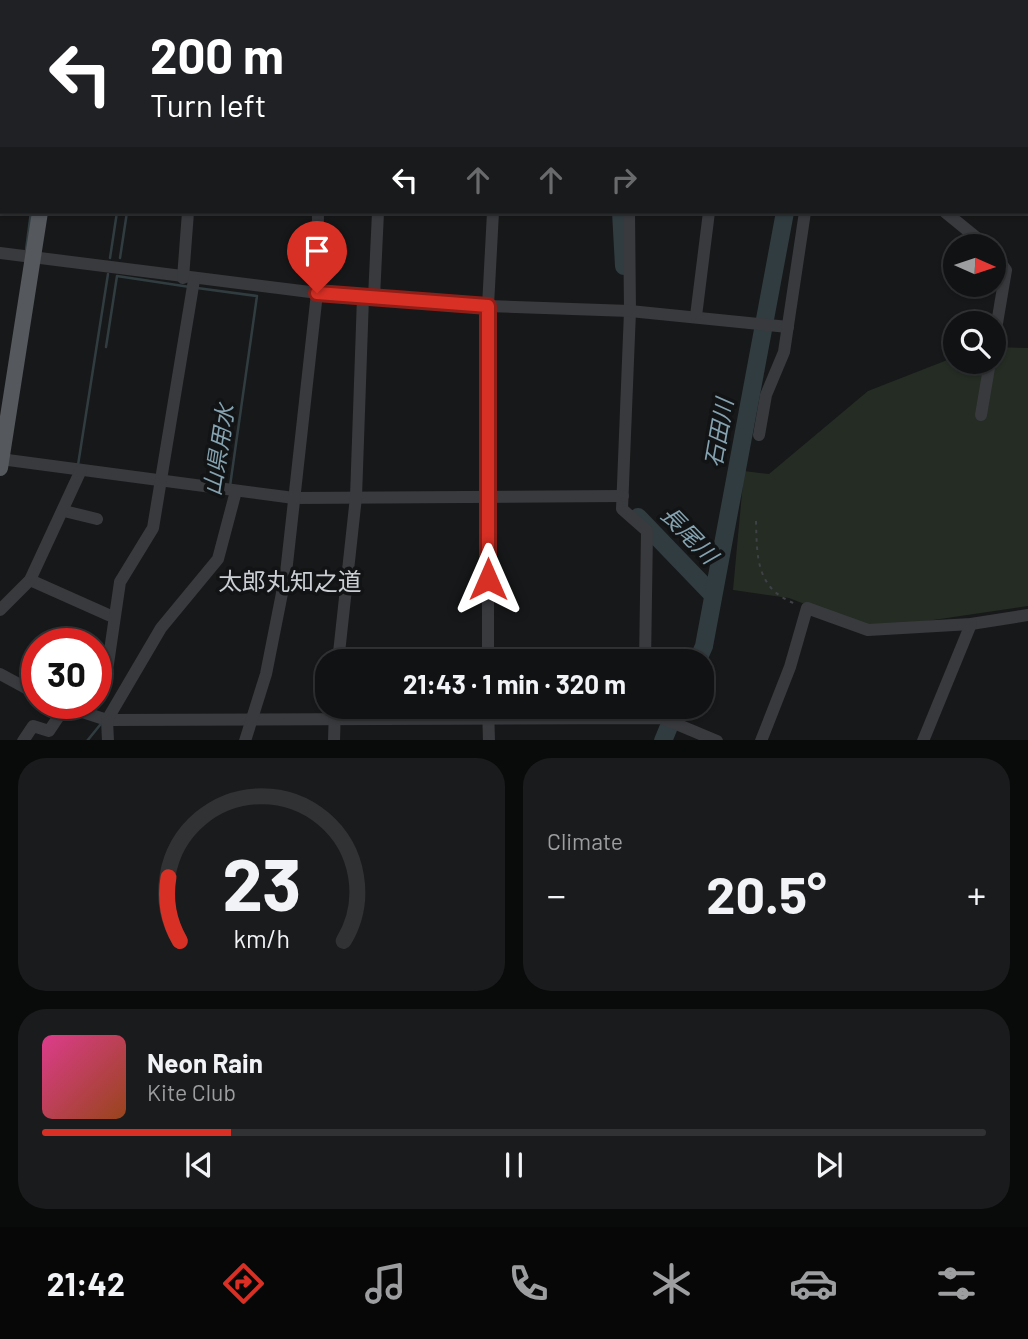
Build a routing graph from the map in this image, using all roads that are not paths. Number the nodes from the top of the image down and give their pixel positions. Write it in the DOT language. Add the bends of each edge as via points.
graph roads {
  1 [pos="40,214"];
  2 [pos="188,214"];
  3 [pos="318,214"];
  4 [pos="378,214"];
  5 [pos="492,214"];
  6 [pos="629,214"];
  7 [pos="709,214"];
  8 [pos="805,214"];
  9 [pos="947,214"];
  10 [pos="972,234"];
  11 [pos="0,253"];
  12 [pos="35,257"];
  13 [pos="189,279"];
  14 [pos="317,293"];
  15 [pos="369,298"];
  16 [pos="488,306"];
  17 [pos="630,311"];
  18 [pos="696,316"];
  19 [pos="784,327"];
  20 [pos="988,374"];
  21 [pos="981,415"];
  22 [pos="758,435"];
  23 [pos="1,462"];
  24 [pos="81,470"];
  25 [pos="161,481"];
  26 [pos="232,490"];
  27 [pos="623,496"];
  28 [pos="487,497"];
  29 [pos="295,498"];
  30 [pos="356,498"];
  31 [pos="64,511"];
  32 [pos="97,519"];
  33 [pos="30,580"];
  34 [pos="0,610"];
  35 [pos="1028,615"];
  36 [pos="113,617"];
  37 [pos="971,624"];
  38 [pos="112,628"];
  39 [pos="339,649"];
  40 [pos="488,649"];
  41 [pos="645,649"];
  42 [pos="0,674"];
  43 [pos="21,685"];
  44 [pos="315,715"];
  45 [pos="58,719"];
  46 [pos="251,719"];
  47 [pos="335,719"];
  48 [pos="445,719"];
  49 [pos="523,719"];
  50 [pos="664,719"];
  51 [pos="107,720"];
  52 [pos="489,721"];
  53 [pos="23,740"];
  54 [pos="108,740"];
  55 [pos="245,740"];
  56 [pos="334,740"];
  57 [pos="489,740"];
  58 [pos="717,740"];
  59 [pos="761,740"];
  60 [pos="923,740"];
  1 -- 12 [label="main road"];
  2 -- 13 [label="street"];
  3 -- 14 [label="street"];
  4 -- 15 [label="street"];
  5 -- 16 [label="street"];
  6 -- 17 [label="street"];
  7 -- 18 [label="street"];
  8 -- 19 [label="street"];
  9 -- 10 [label="street"];
  11 -- 12 [label="street"];
  12 -- 13 [label="street"];
  12 -- 23 [label="main road"];
  13 -- 14 [label="street"];
  13 -- 25 [label="street"];
  14 -- 15 [label="street"];
  14 -- 29 [label="street"];
  15 -- 16 [label="street"];
  15 -- 30 [label="street"];
  16 -- 17 [label="street"];
  16 -- 28 [label="street"];
  17 -- 18 [label="street"];
  17 -- 27 [label="street"];
  18 -- 19 [label="street"];
  19 -- 22 [label="street" via="783,352 766,395"];
  20 -- 21 [label="street"];
  23 -- 24 [label="street"];
  24 -- 25 [label="street"];
  24 -- 31 [label="street"];
  25 -- 26 [label="street"];
  25 -- 36 [label="street" via="153,528 120,582"];
  26 -- 29 [label="street"];
  26 -- 51 [label="street" via="218,559 161,628"];
  27 -- 28 [label="street"];
  27 -- 41 [label="street" via="622,509 647,531"];
  28 -- 30 [label="street"];
  28 -- 40 [label="street"];
  29 -- 30 [label="street"];
  29 -- 46 [label="street" via="275,636"];
  30 -- 39 [label="street"];
  31 -- 32 [label="street"];
  31 -- 33 [label="street"];
  33 -- 34 [label="street"];
  33 -- 36 [label="street"];
  35 -- 37 [label="street"];
  36 -- 38 [label="street"];
  37 -- 59 [label="street" via="867,630 807,608"];
  37 -- 60 [label="street"];
  42 -- 43 [label="street"];
  44 -- 46 [label="street"];
  45 -- 53 [label="street" via="49,732 33,726"];
  46 -- 51 [label="street"];
  46 -- 55 [label="street"];
  47 -- 56 [label="street"];
  48 -- 52 [label="street"];
  49 -- 52 [label="street"];
  50 -- 58 [label="street"];
  51 -- 54 [label="street"];
  52 -- 57 [label="street"];
}
